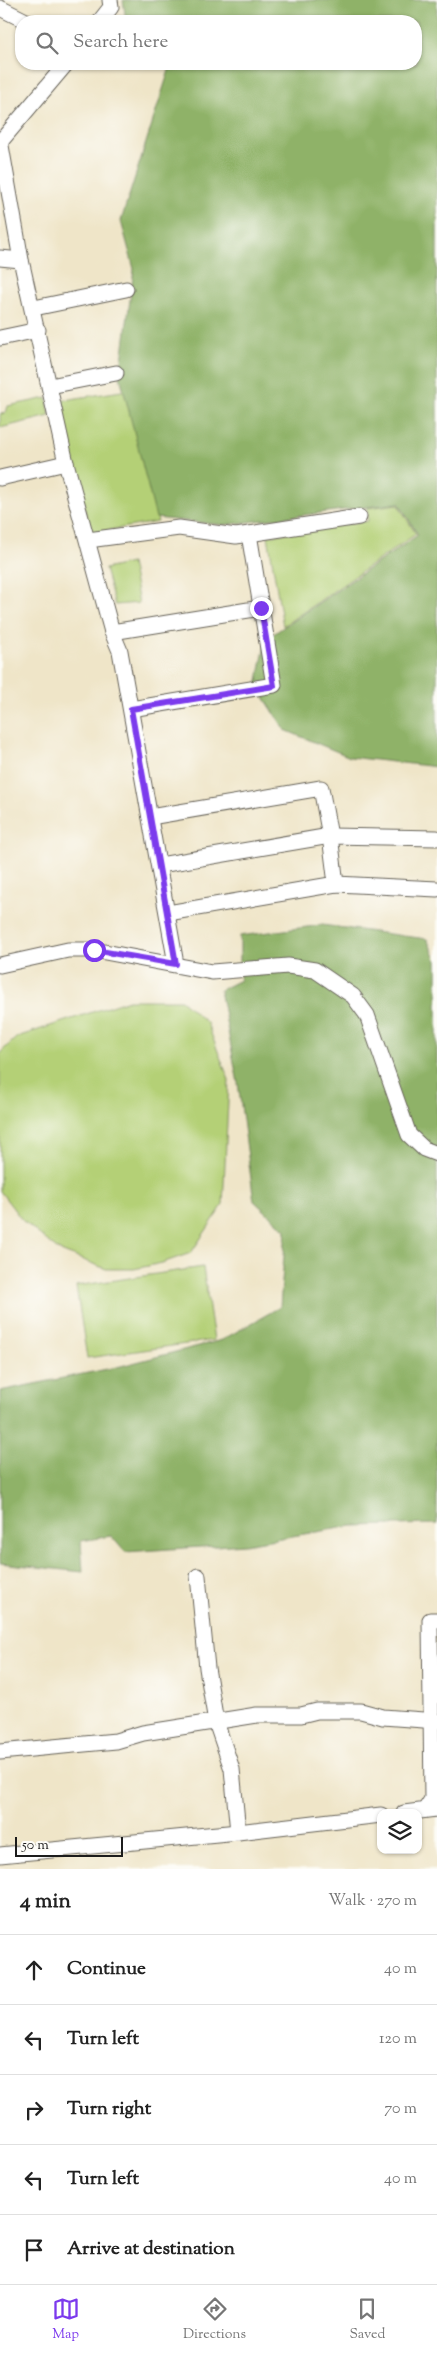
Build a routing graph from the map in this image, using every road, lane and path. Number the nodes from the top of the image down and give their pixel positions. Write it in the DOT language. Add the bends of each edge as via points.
graph roads {
  1 [pos="110,0"];
  2 [pos="0,8"];
  3 [pos="104,15"];
  4 [pos="15,16"];
  5 [pos="61,70"];
  6 [pos="1,141"];
  7 [pos="0,258"];
  8 [pos="21,260"];
  9 [pos="126,289"];
  10 [pos="34,308"];
  11 [pos="38,330"];
  12 [pos="0,338"];
  13 [pos="116,373"];
  14 [pos="50,386"];
  15 [pos="66,463"];
  16 [pos="0,478"];
  17 [pos="359,517"];
  18 [pos="249,534"];
  19 [pos="88,540"];
  20 [pos="261,608"];
  21 [pos="112,632"];
  22 [pos="131,709"];
  23 [pos="150,817"];
  24 [pos="330,836"];
  25 [pos="437,838"];
  26 [pos="160,865"];
  27 [pos="336,884"];
  28 [pos="437,889"];
  29 [pos="168,913"];
  30 [pos="176,964"];
  31 [pos="0,965"];
  32 [pos="437,1154"];
  33 [pos="198,1576"];
  34 [pos="437,1620"];
  35 [pos="434,1721"];
  36 [pos="216,1722"];
  37 [pos="0,1752"];
  38 [pos="431,1810"];
  39 [pos="377,1816"];
  40 [pos="238,1832"];
  41 [pos="0,1855"];
  1 -- 3 [label="street"];
  2 -- 4 [label="street"];
  5 -- 6 [label="street"];
  6 -- 8 [label="street"];
  7 -- 8 [label="street"];
  8 -- 10 [label="street"];
  9 -- 10 [label="street"];
  10 -- 11 [label="street"];
  11 -- 12 [label="street"];
  11 -- 14 [label="street"];
  13 -- 14 [label="street"];
  14 -- 15 [label="street"];
  15 -- 16 [label="street"];
  15 -- 19 [label="street"];
  17 -- 18 [label="street"];
  18 -- 19 [label="street" via="236,536 179,528"];
  18 -- 20 [label="street"];
  19 -- 21 [label="street"];
  20 -- 21 [label="street"];
  20 -- 22 [label="street" via="274,686"];
  21 -- 22 [label="street" via="120,652"];
  22 -- 23 [label="street"];
  23 -- 24 [label="street" via="321,788"];
  23 -- 26 [label="street"];
  24 -- 25 [label="street"];
  24 -- 26 [label="street"];
  24 -- 27 [label="street"];
  26 -- 29 [label="street"];
  27 -- 28 [label="street"];
  27 -- 29 [label="street"];
  29 -- 30 [label="street"];
  30 -- 31 [label="street" via="94,950 68,950"];
  30 -- 32 [label="street" via="212,972 288,966 315,970 353,996 367,1015 409,1135 424,1149"];
  33 -- 36 [label="street" via="206,1668"];
  34 -- 35 [label="street" via="430,1620"];
  35 -- 36 [label="street" via="352,1711 317,1711 301,1716 257,1716"];
  35 -- 38 [label="street"];
  36 -- 37 [label="street" via="116,1741"];
  36 -- 40 [label="street" via="232,1769"];
  39 -- 40 [label="street"];
  40 -- 41 [label="street"];
}
